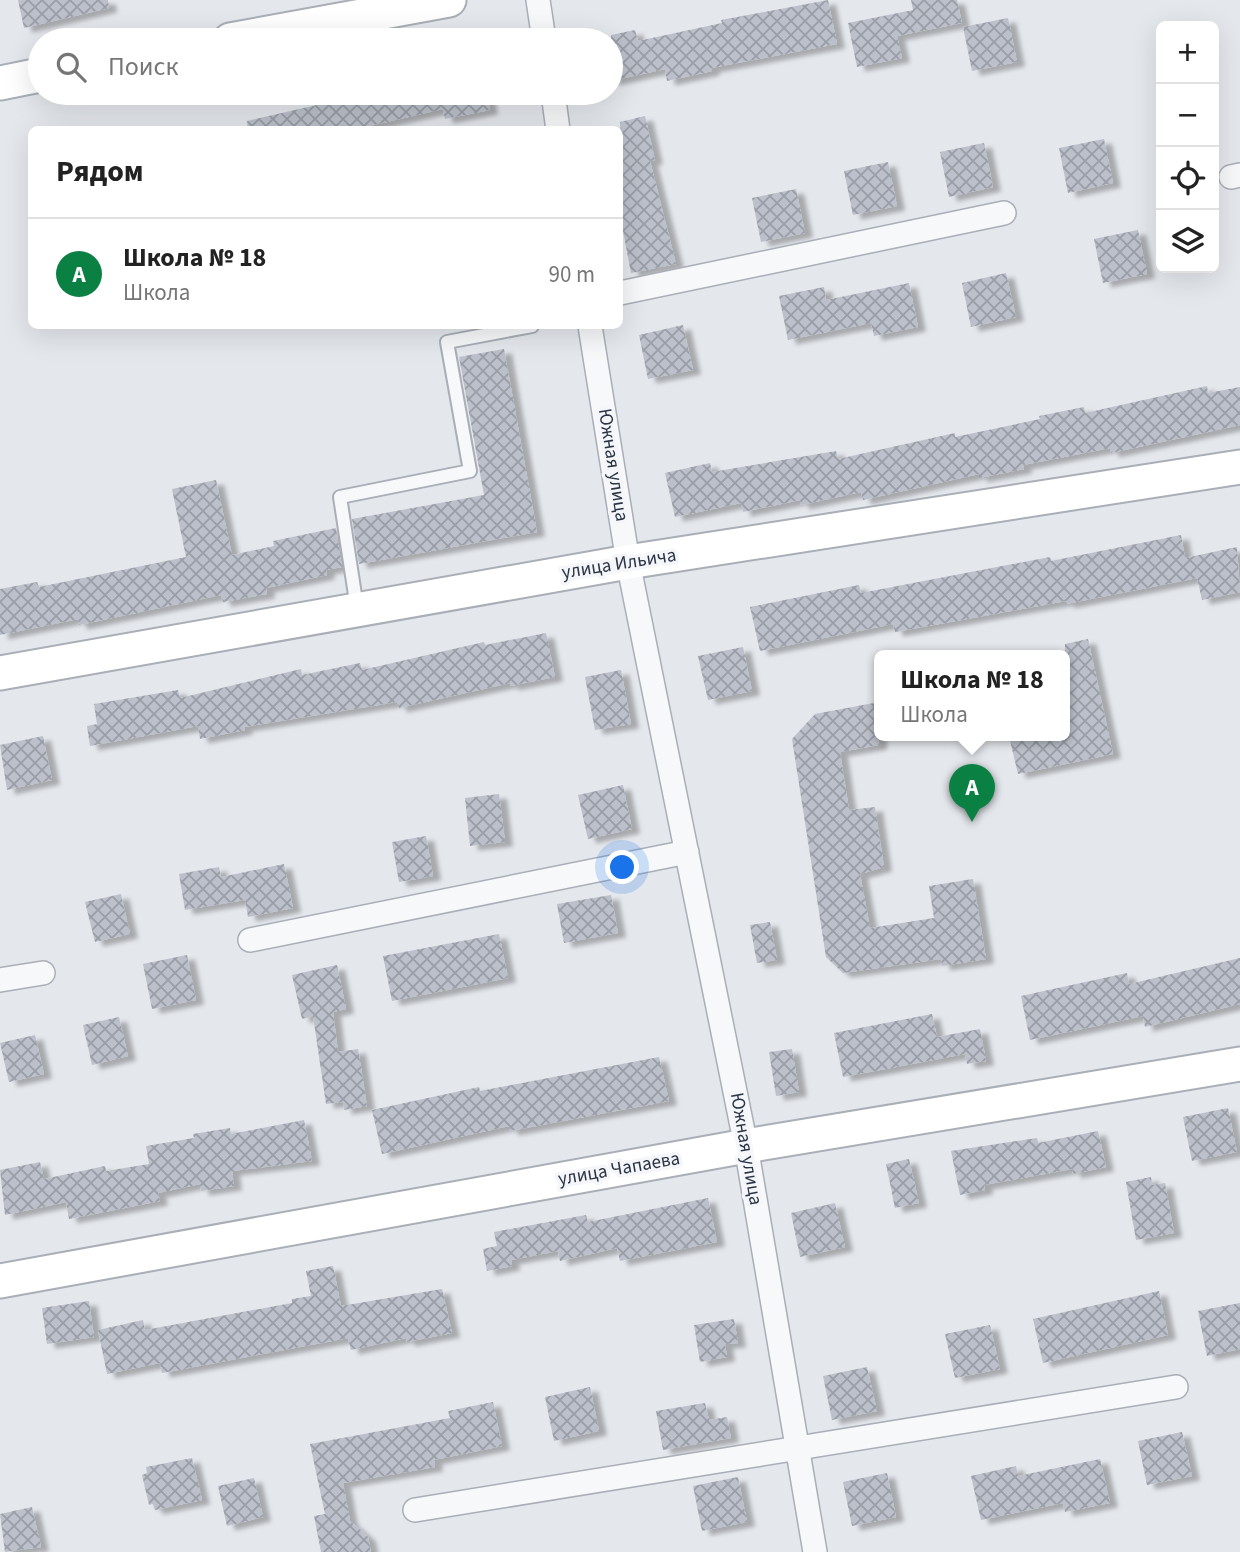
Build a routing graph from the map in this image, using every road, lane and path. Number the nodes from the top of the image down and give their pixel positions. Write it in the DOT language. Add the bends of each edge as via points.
graph roads {
  1 [pos="449,0"];
  2 [pos="538,0"];
  3 [pos="296,28"];
  4 [pos="542,28"];
  5 [pos="28,77"];
  6 [pos="0,83"];
  7 [pos="554,105"];
  8 [pos="557,126"];
  9 [pos="1004,213"];
  10 [pos="623,292"];
  11 [pos="516,329"];
  12 [pos="590,329"];
  13 [pos="1240,467"];
  14 [pos="628,562"];
  15 [pos="357,610"];
  16 [pos="0,673"];
  17 [pos="687,852"];
  18 [pos="250,940"];
  19 [pos="43,973"];
  20 [pos="0,981"];
  21 [pos="1240,1064"];
  22 [pos="747,1146"];
  23 [pos="0,1281"];
  24 [pos="1176,1387"];
  25 [pos="797,1448"];
  26 [pos="415,1510"];
  27 [pos="815,1552"];
  1 -- 3 [label="main road"];
  2 -- 4 [label="street"];
  5 -- 6 [label="main road"];
  7 -- 8 [label="street"];
  9 -- 10 [label="street"];
  11 -- 15 [label="lane" via="447,342 470,471 340,497"];
  12 -- 14 [label="street, Южная улица"];
  13 -- 14 [label="main road, улица Ильича"];
  14 -- 15 [label="main road, улица Ильича"];
  14 -- 17 [label="street, Южная улица"];
  15 -- 16 [label="main road, улица Ильича"];
  17 -- 18 [label="street"];
  17 -- 22 [label="street, Южная улица"];
  19 -- 20 [label="street"];
  21 -- 22 [label="main road, улица Чапаева"];
  22 -- 23 [label="main road, улица Чапаева"];
  22 -- 25 [label="street, Южная улица"];
  24 -- 25 [label="street"];
  25 -- 26 [label="street"];
  25 -- 27 [label="street, Южная улица"];
}
